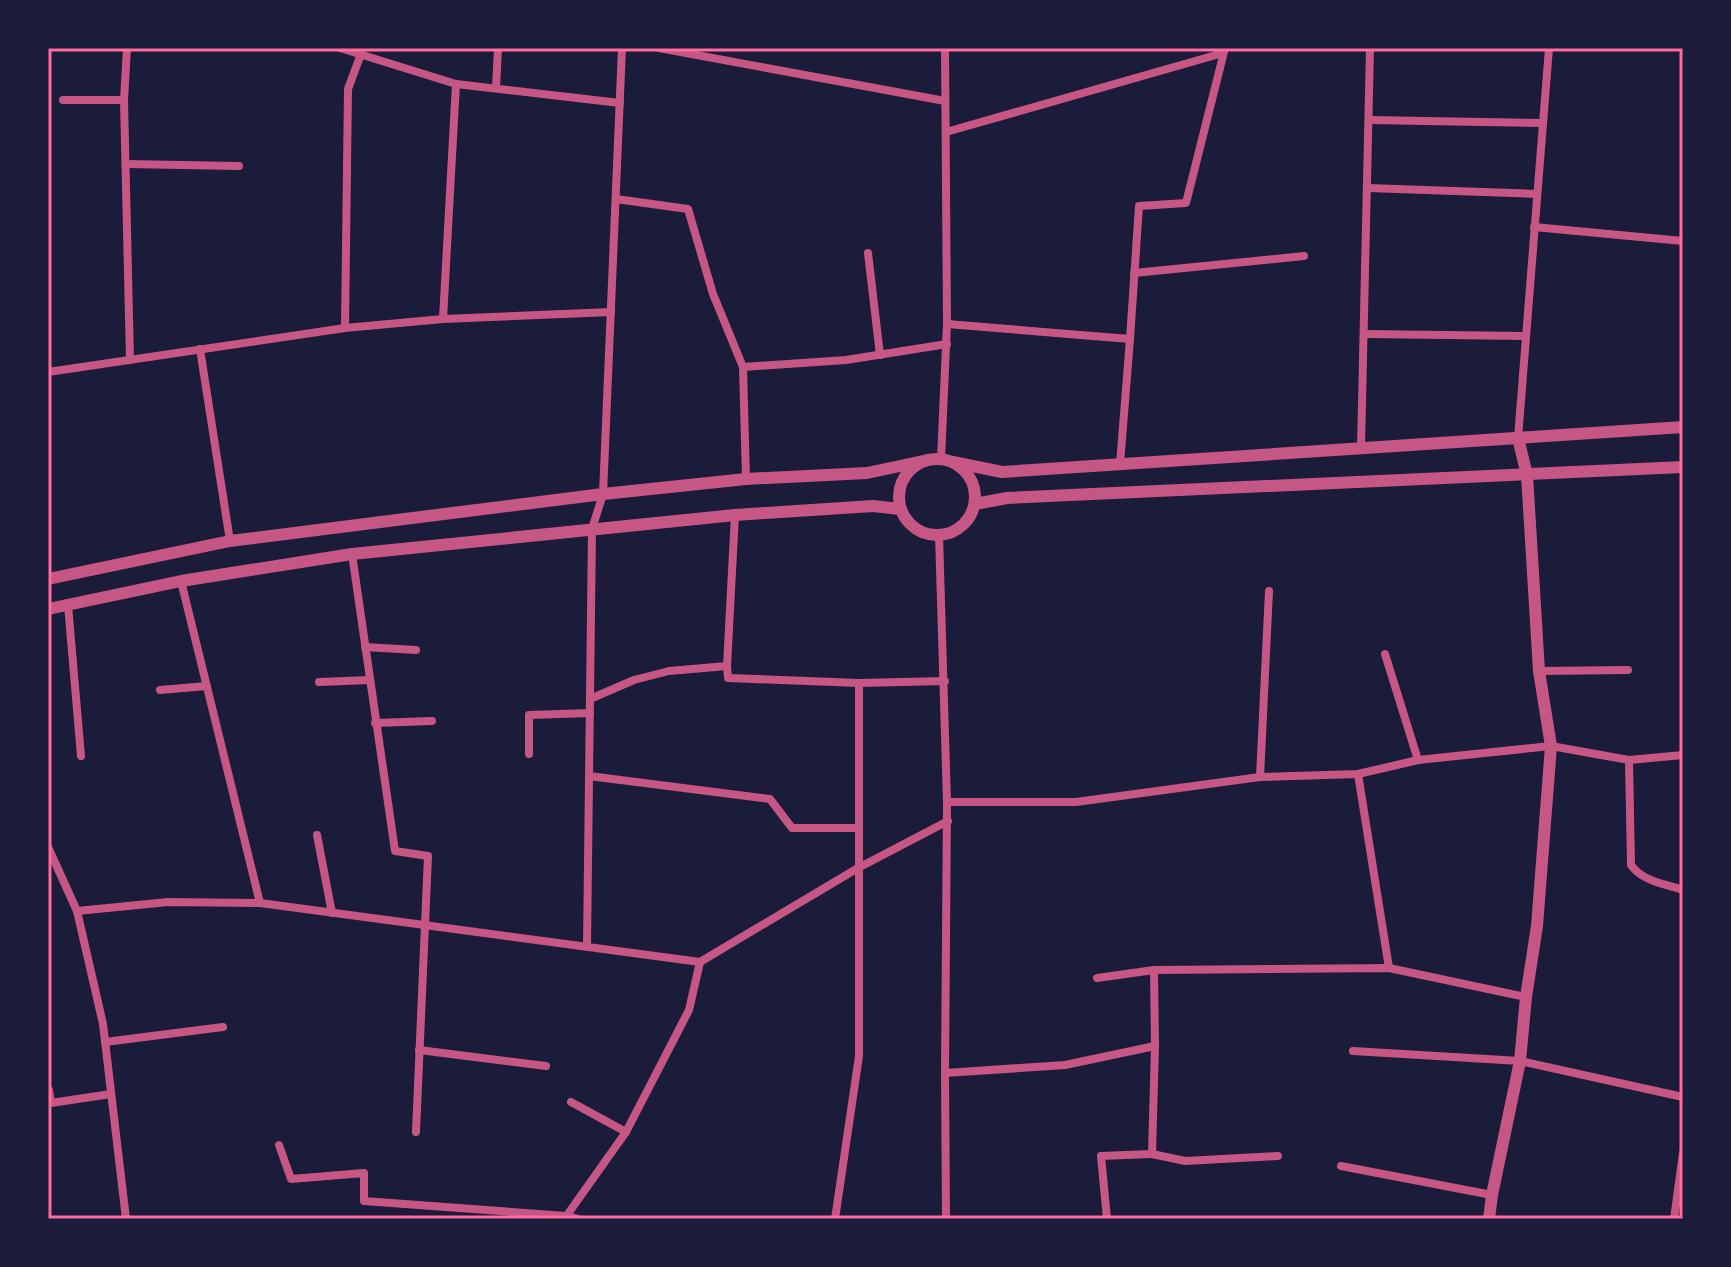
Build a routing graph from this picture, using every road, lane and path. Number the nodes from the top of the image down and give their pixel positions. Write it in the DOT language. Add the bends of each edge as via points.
graph roads {
  1 [pos="127,48"];
  2 [pos="340,48"];
  3 [pos="498,48"];
  4 [pos="622,48"];
  5 [pos="659,48"];
  6 [pos="945,48"];
  7 [pos="1370,48"];
  8 [pos="1549,48"];
  9 [pos="1224,51"];
  10 [pos="361,54"];
  11 [pos="456,84"];
  12 [pos="496,88"];
  13 [pos="63,100"];
  14 [pos="124,100"];
  15 [pos="945,101"];
  16 [pos="620,103"];
  17 [pos="1369,120"];
  18 [pos="1543,123"];
  19 [pos="946,132"];
  20 [pos="126,164"];
  21 [pos="239,166"];
  22 [pos="1368,188"];
  23 [pos="1537,194"];
  24 [pos="616,199"];
  25 [pos="1534,227"];
  26 [pos="1683,241"];
  27 [pos="868,253"];
  28 [pos="1304,256"];
  29 [pos="1134,273"];
  30 [pos="611,312"];
  31 [pos="443,319"];
  32 [pos="947,324"];
  33 [pos="345,328"];
  34 [pos="1365,334"];
  35 [pos="1525,336"];
  36 [pos="1130,339"];
  37 [pos="947,344"];
  38 [pos="200,349"];
  39 [pos="880,355"];
  40 [pos="130,360"];
  41 [pos="743,367"];
  42 [pos="48,372"];
  43 [pos="1683,427"];
  44 [pos="1518,438"];
  45 [pos="1361,448"];
  46 [pos="940,460"];
  47 [pos="1120,464"];
  48 [pos="1683,467"];
  49 [pos="1527,475"];
  50 [pos="746,479"];
  51 [pos="603,494"];
  52 [pos="975,504"];
  53 [pos="900,509"];
  54 [pos="735,515"];
  55 [pos="592,529"];
  56 [pos="939,535"];
  57 [pos="230,541"];
  58 [pos="352,554"];
  59 [pos="48,579"];
  60 [pos="181,581"];
  61 [pos="1269,591"];
  62 [pos="68,605"];
  63 [pos="48,609"];
  64 [pos="365,647"];
  65 [pos="416,650"];
  66 [pos="1385,654"];
  67 [pos="727,666"];
  68 [pos="1628,670"];
  69 [pos="1539,671"];
  70 [pos="370,680"];
  71 [pos="945,681"];
  72 [pos="319,682"];
  73 [pos="859,683"];
  74 [pos="207,686"];
  75 [pos="160,690"];
  76 [pos="590,699"];
  77 [pos="590,713"];
  78 [pos="432,721"];
  79 [pos="375,723"];
  80 [pos="1551,746"];
  81 [pos="529,754"];
  82 [pos="1683,755"];
  83 [pos="81,756"];
  84 [pos="1418,760"];
  85 [pos="1629,760"];
  86 [pos="1358,774"];
  87 [pos="589,776"];
  88 [pos="1260,777"];
  89 [pos="947,802"];
  90 [pos="948,821"];
  91 [pos="858,828"];
  92 [pos="317,835"];
  93 [pos="48,847"];
  94 [pos="858,868"];
  95 [pos="1683,890"];
  96 [pos="260,903"];
  97 [pos="77,911"];
  98 [pos="332,913"];
  99 [pos="424,926"];
  100 [pos="587,947"];
  101 [pos="700,962"];
  102 [pos="1389,968"];
  103 [pos="1154,970"];
  104 [pos="1097,978"];
  105 [pos="1526,997"];
  106 [pos="223,1027"];
  107 [pos="105,1042"];
  108 [pos="1155,1046"];
  109 [pos="419,1050"];
  110 [pos="1353,1051"];
  111 [pos="1520,1061"];
  112 [pos="546,1066"];
  113 [pos="945,1073"];
  114 [pos="49,1090"];
  115 [pos="111,1094"];
  116 [pos="1683,1097"];
  117 [pos="571,1102"];
  118 [pos="416,1132"];
  119 [pos="626,1132"];
  120 [pos="279,1145"];
  121 [pos="1683,1153"];
  122 [pos="1152,1154"];
  123 [pos="1278,1156"];
  124 [pos="1341,1166"];
  125 [pos="1492,1195"];
  126 [pos="565,1218"];
  127 [pos="126,1219"];
  128 [pos="578,1219"];
  129 [pos="835,1219"];
  130 [pos="946,1219"];
  131 [pos="1107,1219"];
  132 [pos="1489,1219"];
  133 [pos="1674,1219"];
  1 -- 14 [label="street"];
  2 -- 10 [label="street"];
  3 -- 12 [label="street"];
  4 -- 16 [label="street"];
  5 -- 15 [label="street"];
  6 -- 15 [label="street"];
  7 -- 17 [label="street"];
  8 -- 18 [label="street"];
  9 -- 19 [label="street"];
  9 -- 29 [label="street" via="1186,203 1139,206"];
  10 -- 11 [label="street"];
  10 -- 33 [label="street" via="348,89"];
  11 -- 12 [label="street"];
  11 -- 31 [label="street"];
  12 -- 16 [label="street"];
  13 -- 14 [label="street"];
  14 -- 20 [label="street"];
  15 -- 19 [label="street"];
  16 -- 24 [label="street"];
  17 -- 18 [label="street"];
  17 -- 22 [label="street"];
  18 -- 23 [label="street"];
  19 -- 32 [label="street"];
  20 -- 21 [label="street"];
  20 -- 40 [label="street"];
  22 -- 23 [label="street"];
  22 -- 34 [label="street"];
  23 -- 25 [label="street"];
  24 -- 30 [label="street"];
  24 -- 41 [label="street" via="688,209 713,294"];
  25 -- 26 [label="street"];
  25 -- 35 [label="street"];
  27 -- 39 [label="street"];
  28 -- 29 [label="street"];
  29 -- 36 [label="street"];
  30 -- 31 [label="street"];
  30 -- 51 [label="street"];
  31 -- 33 [label="street"];
  32 -- 36 [label="street"];
  32 -- 37 [label="street"];
  33 -- 38 [label="street"];
  34 -- 35 [label="street"];
  34 -- 45 [label="street"];
  35 -- 44 [label="street"];
  36 -- 47 [label="street"];
  37 -- 39 [label="street"];
  37 -- 46 [label="street"];
  38 -- 40 [label="street"];
  38 -- 57 [label="street"];
  39 -- 41 [label="street"];
  40 -- 42 [label="street"];
  41 -- 50 [label="street"];
  43 -- 44 [label="street"];
  44 -- 45 [label="street"];
  44 -- 49 [label="street"];
  45 -- 47 [label="street"];
  46 -- 47 [label="street" via="1002,472"];
  46 -- 50 [label="street" via="867,473"];
  46 -- 52 [label="street" via="963,469 971,479"];
  46 -- 53 [label="street" via="916,465 907,473"];
  48 -- 49 [label="street"];
  49 -- 52 [label="street" via="1007,498"];
  49 -- 69 [label="street"];
  50 -- 51 [label="street"];
  51 -- 55 [label="street"];
  51 -- 57 [label="street"];
  52 -- 56 [label="street" via="962,525"];
  53 -- 54 [label="street"];
  53 -- 56 [label="street" via="916,528"];
  54 -- 55 [label="street"];
  54 -- 67 [label="street"];
  55 -- 58 [label="street"];
  55 -- 76 [label="street"];
  56 -- 71 [label="street"];
  57 -- 59 [label="street"];
  58 -- 60 [label="street"];
  58 -- 64 [label="street"];
  60 -- 62 [label="street"];
  60 -- 74 [label="street"];
  61 -- 88 [label="street"];
  62 -- 63 [label="street"];
  62 -- 83 [label="street"];
  64 -- 65 [label="street"];
  64 -- 70 [label="street"];
  66 -- 84 [label="street"];
  67 -- 73 [label="street" via="728,678"];
  67 -- 76 [label="street" via="669,671"];
  68 -- 69 [label="street"];
  69 -- 80 [label="street"];
  70 -- 72 [label="street"];
  70 -- 79 [label="street"];
  71 -- 73 [label="street"];
  71 -- 89 [label="street"];
  73 -- 91 [label="street"];
  74 -- 75 [label="street"];
  74 -- 96 [label="street"];
  76 -- 77 [label="street"];
  77 -- 81 [label="street" via="529,715"];
  77 -- 87 [label="street"];
  78 -- 79 [label="street"];
  79 -- 99 [label="street" via="395,851 428,856"];
  80 -- 84 [label="street"];
  80 -- 85 [label="street"];
  80 -- 105 [label="street"];
  82 -- 85 [label="street"];
  84 -- 86 [label="street"];
  85 -- 95 [label="street" via="1631,865 1645,878"];
  86 -- 88 [label="street"];
  86 -- 102 [label="street"];
  87 -- 91 [label="street" via="770,799 792,828"];
  87 -- 100 [label="street"];
  88 -- 89 [label="street" via="1076,802"];
  89 -- 90 [label="street"];
  90 -- 94 [label="street"];
  90 -- 113 [label="street"];
  91 -- 94 [label="street"];
  92 -- 98 [label="street"];
  93 -- 97 [label="street"];
  94 -- 101 [label="street"];
  94 -- 129 [label="street" via="859,1056"];
  96 -- 97 [label="street" via="168,902"];
  96 -- 98 [label="street"];
  97 -- 107 [label="street"];
  98 -- 99 [label="street"];
  99 -- 100 [label="street"];
  99 -- 109 [label="street"];
  100 -- 101 [label="street"];
  101 -- 119 [label="street" via="689,1010"];
  102 -- 103 [label="street"];
  102 -- 105 [label="street"];
  103 -- 104 [label="street"];
  103 -- 108 [label="street"];
  105 -- 111 [label="street"];
  106 -- 107 [label="street"];
  107 -- 115 [label="street"];
  108 -- 113 [label="street" via="1065,1065"];
  108 -- 122 [label="street"];
  109 -- 112 [label="street"];
  109 -- 118 [label="street"];
  110 -- 111 [label="street"];
  111 -- 116 [label="street"];
  111 -- 125 [label="street"];
  113 -- 130 [label="street"];
  114 -- 115 [label="street" via="51,1103"];
  115 -- 127 [label="street"];
  117 -- 119 [label="street"];
  119 -- 126 [label="street"];
  120 -- 126 [label="street" via="291,1179 364,1173 364,1201"];
  121 -- 133 [label="street"];
  122 -- 123 [label="street" via="1185,1161"];
  122 -- 131 [label="street" via="1101,1156"];
  124 -- 125 [label="street"];
  125 -- 132 [label="street"];
  126 -- 128 [label="street"];
}
